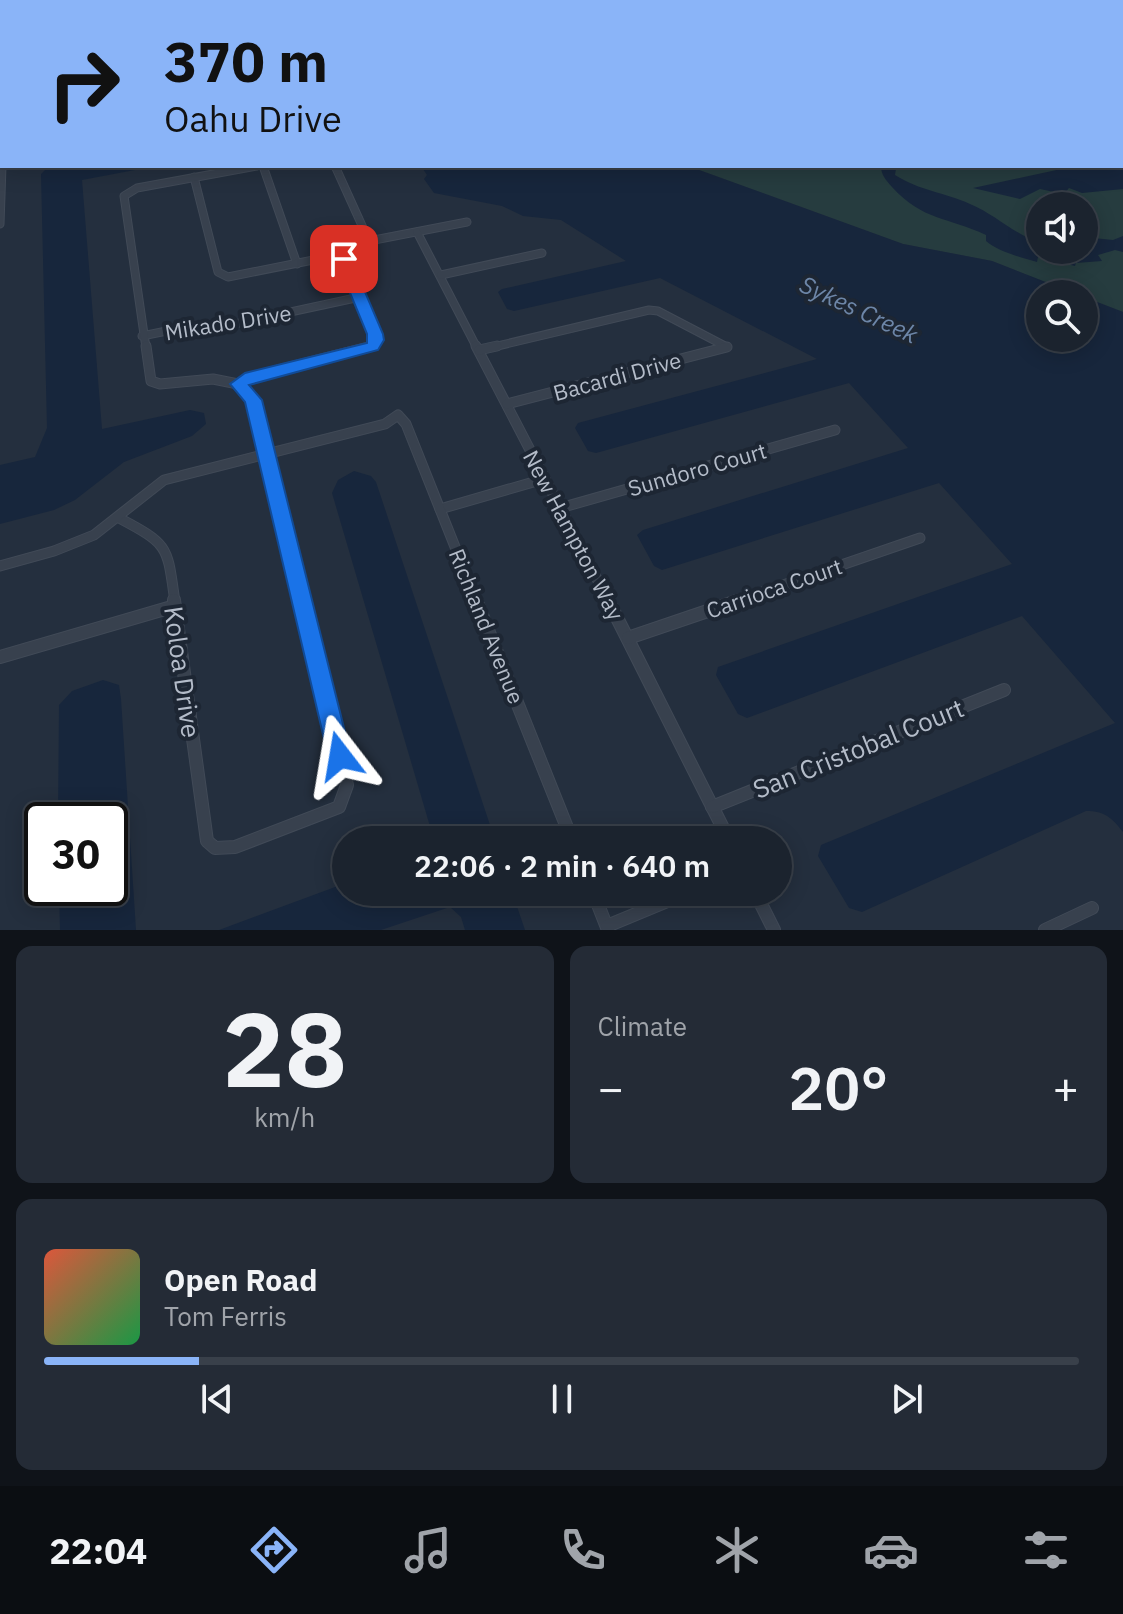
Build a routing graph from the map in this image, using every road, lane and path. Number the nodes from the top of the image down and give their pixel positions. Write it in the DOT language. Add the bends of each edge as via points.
graph roads {
  1 [pos="2,168"];
  2 [pos="246,168"];
  3 [pos="264,168"];
  4 [pos="336,168"];
  5 [pos="194,177"];
  6 [pos="467,222"];
  7 [pos="0,224"];
  8 [pos="417,232"];
  9 [pos="369,241"];
  10 [pos="542,253"];
  11 [pos="342,255"];
  12 [pos="297,264"];
  13 [pos="441,275"];
  14 [pos="360,297"];
  15 [pos="142,336"];
  16 [pos="479,350"];
  17 [pos="238,384"];
  18 [pos="507,404"];
  19 [pos="835,430"];
  20 [pos="266,454"];
  21 [pos="544,479"];
  22 [pos="560,508"];
  23 [pos="440,509"];
  24 [pos="119,518"];
  25 [pos="920,538"];
  26 [pos="0,566"];
  27 [pos="175,606"];
  28 [pos="628,638"];
  29 [pos="0,657"];
  30 [pos="1004,690"];
  31 [pos="712,807"];
  32 [pos="566,826"];
  33 [pos="722,826"];
  34 [pos="599,906"];
  35 [pos="658,906"];
  36 [pos="762,906"];
  37 [pos="1092,908"];
  38 [pos="608,928"];
  39 [pos="774,930"];
  40 [pos="1045,930"];
  1 -- 7 [label="street"];
  2 -- 5 [label="street"];
  3 -- 12 [label="street"];
  4 -- 9 [label="street"];
  5 -- 12 [label="street" via="218,272 224,276"];
  5 -- 15 [label="street" via="127,191 124,196"];
  6 -- 8 [label="street"];
  8 -- 9 [label="street"];
  8 -- 13 [label="street, New Hampton Way"];
  9 -- 11 [label="street"];
  10 -- 13 [label="street"];
  11 -- 12 [label="street"];
  11 -- 14 [label="street"];
  13 -- 16 [label="street, New Hampton Way"];
  14 -- 15 [label="street, Mikado Drive" via="239,323"];
  14 -- 17 [label="street" via="375,334 372,346"];
  15 -- 17 [label="street" via="148,377 154,382 197,378"];
  16 -- 18 [label="street, New Hampton Way"];
  16 -- 18 [label="street, Bacardi Drive" via="649,310 727,347"];
  17 -- 20 [label="street" via="253,400"];
  18 -- 21 [label="street, New Hampton Way"];
  19 -- 22 [label="street, Sundoro Court"];
  20 -- 23 [label="street, Richland Avenue" via="385,424 398,415"];
  20 -- 24 [label="street" via="164,480"];
  20 -- 27 [label="street, Koloa Drive" via="346,792 339,807 235,847 215,848 207,841"];
  21 -- 22 [label="street, New Hampton Way"];
  21 -- 23 [label="street"];
  22 -- 28 [label="street, New Hampton Way"];
  23 -- 32 [label="street, Richland Avenue"];
  24 -- 26 [label="street" via="70,546"];
  24 -- 27 [label="street, Koloa Drive" via="164,545"];
  25 -- 28 [label="street, Carrioca Court"];
  27 -- 29 [label="street"];
  28 -- 31 [label="street, New Hampton Way"];
  30 -- 31 [label="street, San Cristobal Court"];
  31 -- 33 [label="street, New Hampton Way"];
  34 -- 38 [label="street"];
  35 -- 38 [label="street"];
  36 -- 39 [label="street"];
  37 -- 40 [label="street"];
}
